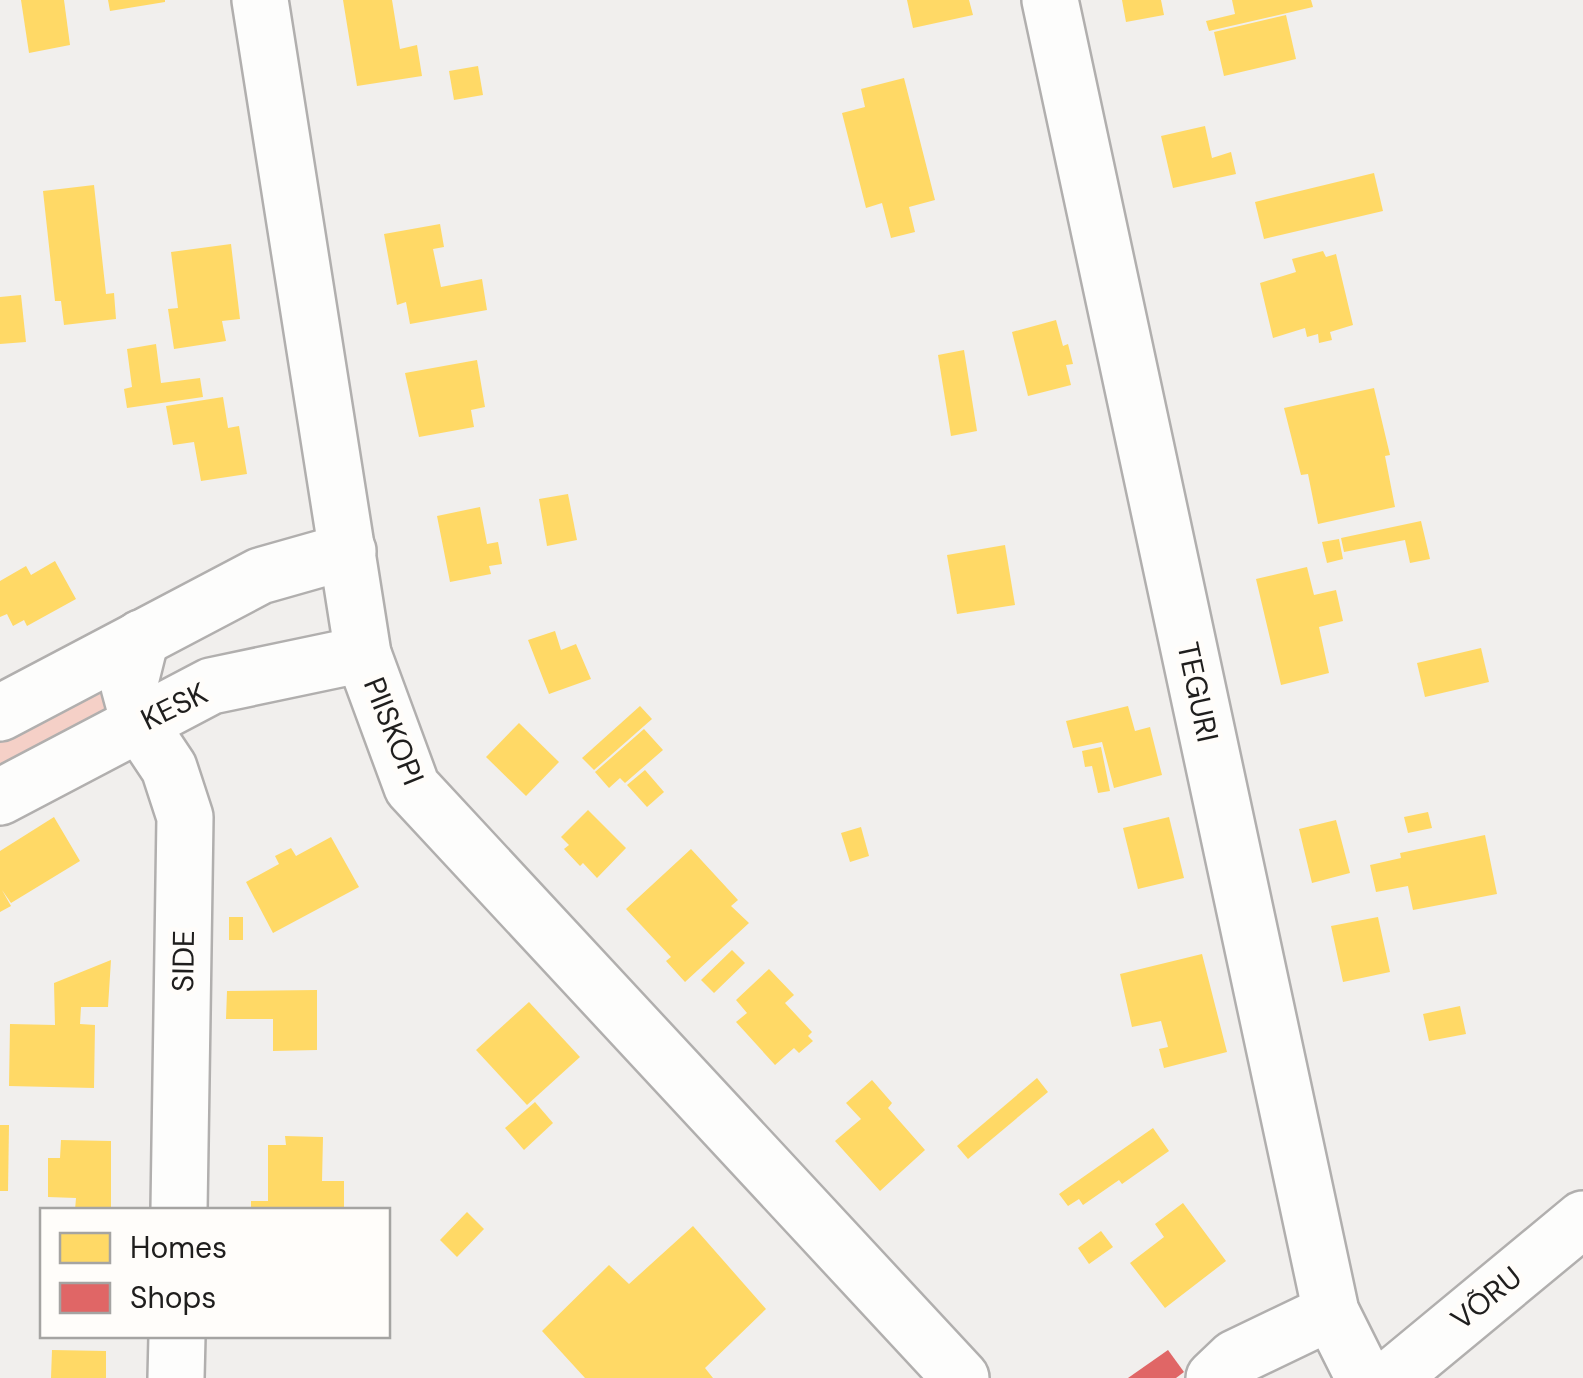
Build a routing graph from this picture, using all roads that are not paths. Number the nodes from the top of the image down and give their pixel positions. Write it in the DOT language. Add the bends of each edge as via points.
graph roads {
  1 [pos="260,0"];
  2 [pos="1050,0"];
  3 [pos="348,551"];
  4 [pos="141,638"];
  5 [pos="363,654"];
  6 [pos="0,713"];
  7 [pos="139,722"];
  8 [pos="0,797"];
  9 [pos="179,1208"];
  10 [pos="1583,1219"];
  11 [pos="1331,1312"];
  12 [pos="177,1338"];
  13 [pos="176,1378"];
  14 [pos="961,1378"];
  15 [pos="1214,1378"];
  16 [pos="1364,1378"];
  17 [pos="1390,1378"];
  1 -- 3 [label="street, PIISKOPI"];
  2 -- 11 [label="street, TEGURI"];
  3 -- 4 [label="street" via="260,576"];
  3 -- 5 [label="street, PIISKOPI"];
  4 -- 6 [label="street"];
  4 -- 7 [label="street" via="129,686"];
  5 -- 7 [label="street, KESK" via="210,686"];
  5 -- 14 [label="street, PIISKOPI" via="412,787"];
  7 -- 8 [label="street, KESK"];
  7 -- 9 [label="street, SIDE" via="170,768 185,817"];
  10 -- 17 [label="street, VÕRU"];
  11 -- 15 [label="street" via="1235,1358"];
  11 -- 16 [label="street, TEGURI"];
  12 -- 13 [label="street"];
}
